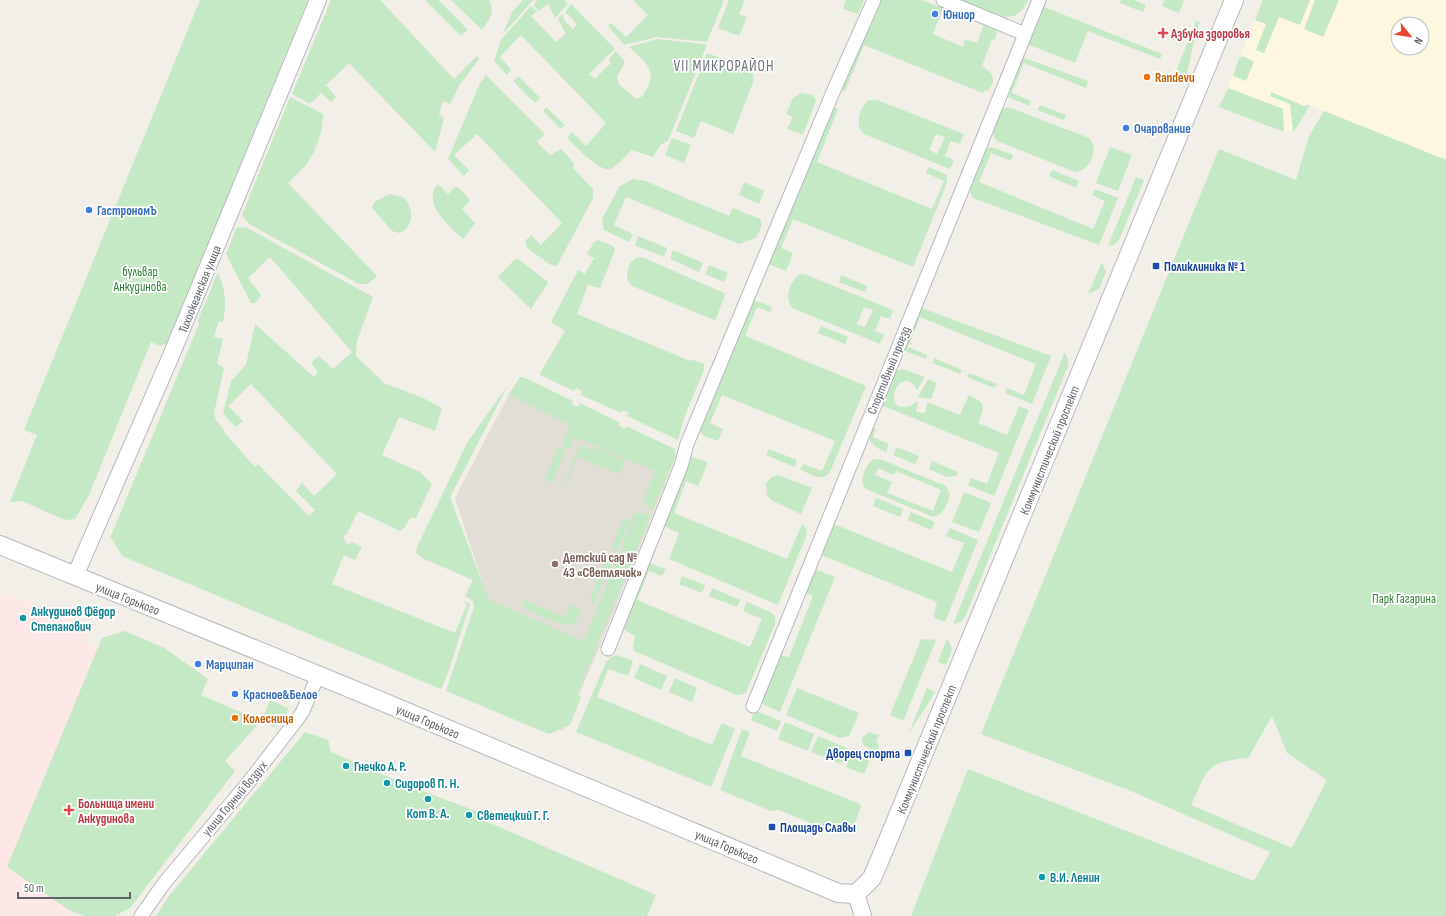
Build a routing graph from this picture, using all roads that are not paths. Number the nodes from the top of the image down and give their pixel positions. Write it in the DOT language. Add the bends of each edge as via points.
graph roads {
  1 [pos="318,0"];
  2 [pos="874,0"];
  3 [pos="943,0"];
  4 [pos="1039,0"];
  5 [pos="1234,0"];
  6 [pos="1025,34"];
  7 [pos="0,545"];
  8 [pos="75,576"];
  9 [pos="608,649"];
  10 [pos="318,675"];
  11 [pos="753,706"];
  12 [pos="856,894"];
  13 [pos="141,916"];
  14 [pos="863,916"];
  1 -- 8 [label="street, Тихоокеанская улица" via="170,358"];
  2 -- 9 [label="street" via="832,92 693,429 681,466"];
  3 -- 6 [label="street"];
  4 -- 6 [label="street, Спортивный проезд"];
  5 -- 12 [label="main road, Коммунистический проспект" via="881,857 872,878"];
  6 -- 11 [label="street, Спортивный проезд"];
  7 -- 8 [label="main road, улица Горького"];
  8 -- 10 [label="main road, улица Горького"];
  10 -- 12 [label="main road, улица Горького" via="838,893"];
  10 -- 13 [label="street, улица Горный воздух" via="299,717 248,783 165,882"];
  12 -- 14 [label="street"];
}
